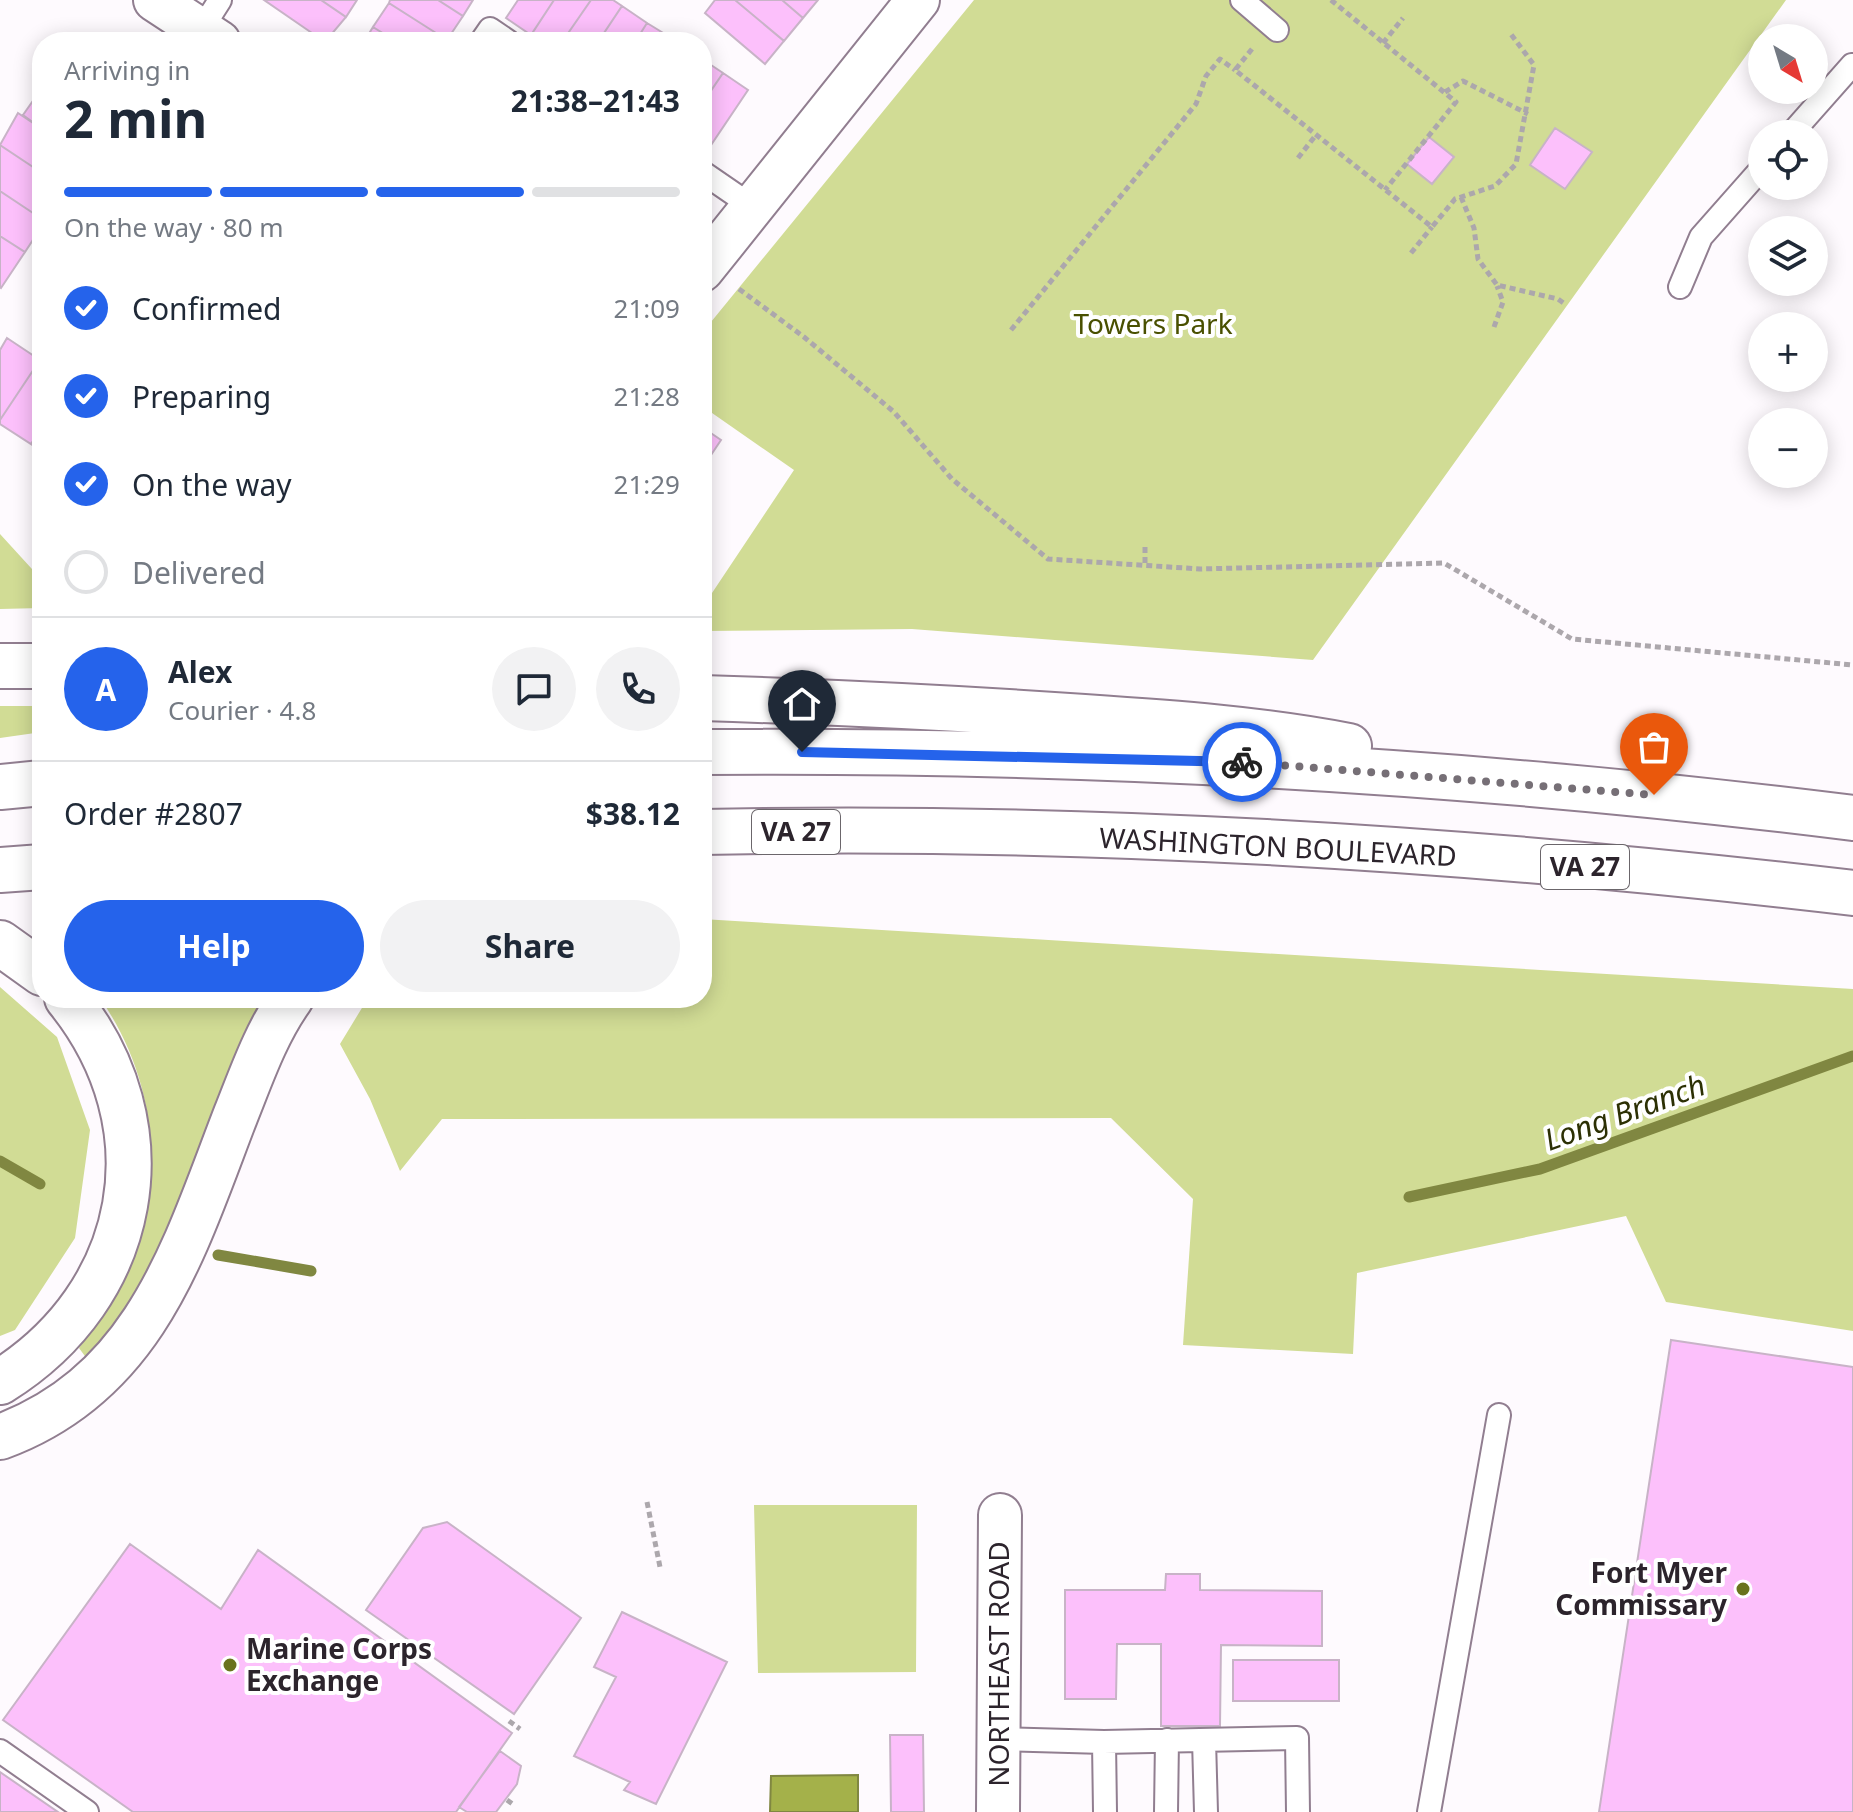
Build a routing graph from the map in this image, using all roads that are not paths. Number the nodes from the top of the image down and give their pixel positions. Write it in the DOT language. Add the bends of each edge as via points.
graph roads {
  1 [pos="155,0"];
  2 [pos="918,0"];
  3 [pos="1242,0"];
  4 [pos="213,24"];
  5 [pos="1277,30"];
  6 [pos="1853,64"];
  7 [pos="1853,73"];
  8 [pos="1803,120"];
  9 [pos="712,179"];
  10 [pos="1748,184"];
  11 [pos="753,207"];
  12 [pos="712,257"];
  13 [pos="1680,287"];
  14 [pos="0,666"];
  15 [pos="32,666"];
  16 [pos="712,698"];
  17 [pos="712,752"];
  18 [pos="32,784"];
  19 [pos="1560,785"];
  20 [pos="0,787"];
  21 [pos="1853,818"];
  22 [pos="712,832"];
  23 [pos="890,833"];
  24 [pos="712,853"];
  25 [pos="32,868"];
  26 [pos="0,870"];
  27 [pos="1853,893"];
  28 [pos="0,943"];
  29 [pos="32,966"];
  30 [pos="74,1008"];
  31 [pos="286,1008"];
  32 [pos="0,1382"];
  33 [pos="1499,1415"];
  34 [pos="0,1437"];
  35 [pos="1000,1515"];
  36 [pos="999,1739"];
  37 [pos="1167,1740"];
  38 [pos="1204,1740"];
  39 [pos="1104,1742"];
  40 [pos="0,1751"];
  41 [pos="87,1812"];
  42 [pos="998,1812"];
  43 [pos="1105,1812"];
  44 [pos="1166,1812"];
  45 [pos="1206,1812"];
  46 [pos="1298,1812"];
  47 [pos="1429,1812"];
  1 -- 4 [label="street"];
  2 -- 11 [label="street"];
  3 -- 5 [label="lane"];
  6 -- 7 [label="lane"];
  6 -- 8 [label="lane"];
  9 -- 11 [label="lane"];
  10 -- 13 [label="lane" via="1701,237"];
  11 -- 12 [label="street"];
  14 -- 15 [label="highway"];
  16 -- 19 [label="highway" via="973,710 1283,733"];
  17 -- 19 [label="highway" via="1178,759"];
  18 -- 20 [label="highway"];
  19 -- 21 [label="highway"];
  22 -- 23 [label="highway, WASHINGTON BOULEVARD / VA 27"];
  23 -- 24 [label="highway"];
  23 -- 27 [label="highway, WASHINGTON BOULEVARD / VA 27" via="1316,846"];
  25 -- 26 [label="highway"];
  28 -- 29 [label="highway"];
  30 -- 32 [label="highway" via="117,1081 128,1154 122,1222 111,1257 75,1316"];
  31 -- 34 [label="highway" via="257,1060 182,1254 154,1310 90,1383 41,1420"];
  33 -- 47 [label="lane"];
  35 -- 36 [label="street, NORTHEAST ROAD"];
  36 -- 39 [label="lane"];
  36 -- 42 [label="street, NORTHEAST ROAD"];
  37 -- 38 [label="lane"];
  37 -- 39 [label="lane"];
  37 -- 44 [label="lane"];
  38 -- 45 [label="lane"];
  38 -- 46 [label="lane" via="1297,1738"];
  39 -- 43 [label="lane"];
  40 -- 41 [label="lane"];
}
